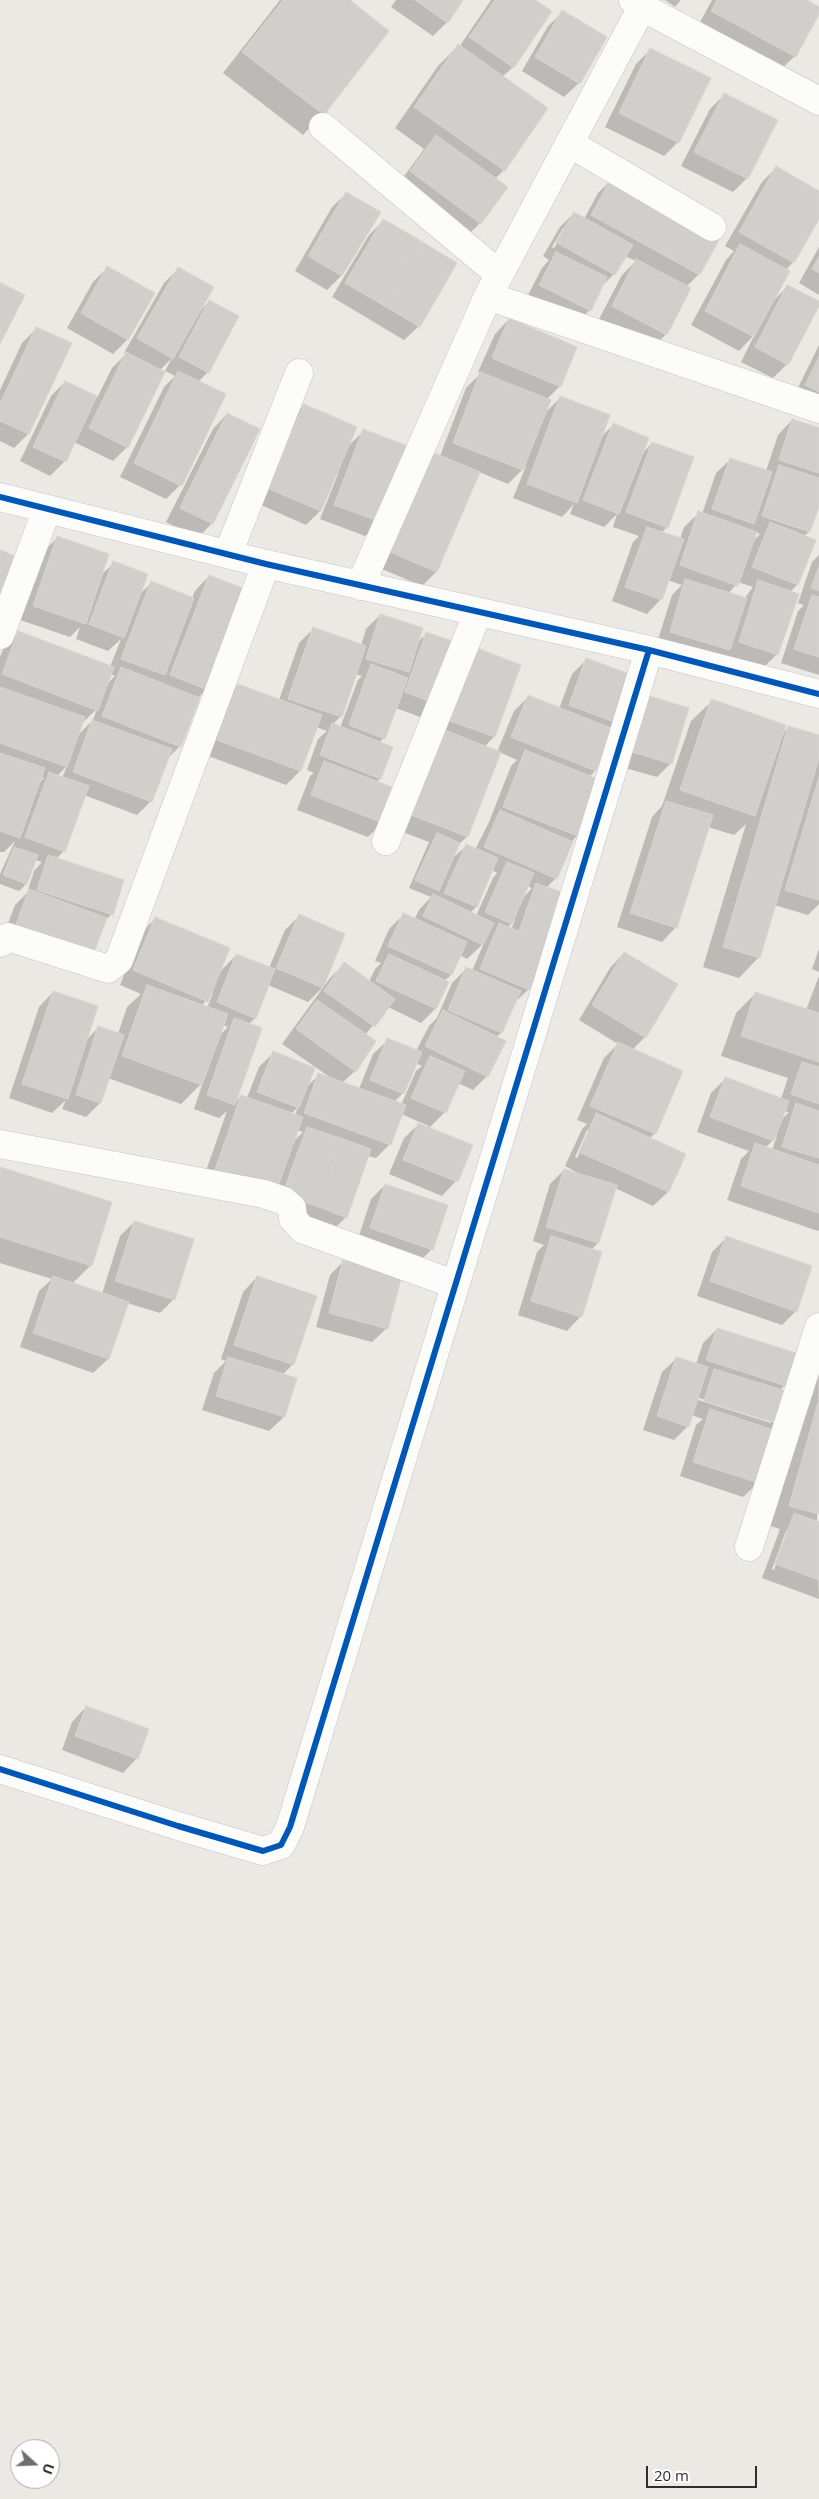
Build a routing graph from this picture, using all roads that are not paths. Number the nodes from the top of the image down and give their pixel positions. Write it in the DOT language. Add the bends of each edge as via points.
graph roads {
  1 [pos="637,3"];
  2 [pos="819,101"];
  3 [pos="323,127"];
  4 [pos="569,143"];
  5 [pos="712,227"];
  6 [pos="494,285"];
  7 [pos="299,373"];
  8 [pos="819,409"];
  9 [pos="0,498"];
  10 [pos="47,509"];
  11 [pos="228,554"];
  12 [pos="266,564"];
  13 [pos="360,586"];
  14 [pos="478,612"];
  15 [pos="0,635"];
  16 [pos="648,650"];
  17 [pos="819,694"];
  18 [pos="386,842"];
  19 [pos="0,943"];
  20 [pos="0,1144"];
  21 [pos="454,1284"];
  22 [pos="819,1327"];
  23 [pos="749,1547"];
  24 [pos="0,1769"];
  1 -- 2 [label="street"];
  1 -- 4 [label="street"];
  3 -- 6 [label="street"];
  4 -- 5 [label="street"];
  4 -- 6 [label="street"];
  6 -- 8 [label="street"];
  6 -- 13 [label="street"];
  7 -- 11 [label="street"];
  9 -- 10 [label="street"];
  10 -- 11 [label="street"];
  10 -- 15 [label="street"];
  11 -- 12 [label="street"];
  12 -- 13 [label="street"];
  12 -- 19 [label="street" via="119,960 108,969 8,938"];
  13 -- 14 [label="street"];
  14 -- 16 [label="street"];
  14 -- 18 [label="street"];
  16 -- 17 [label="street"];
  16 -- 21 [label="street"];
  20 -- 21 [label="street" via="264,1194 284,1201 292,1208 293,1219 302,1229"];
  21 -- 24 [label="street" via="290,1827 280,1845 263,1851"];
  22 -- 23 [label="street"];
}
